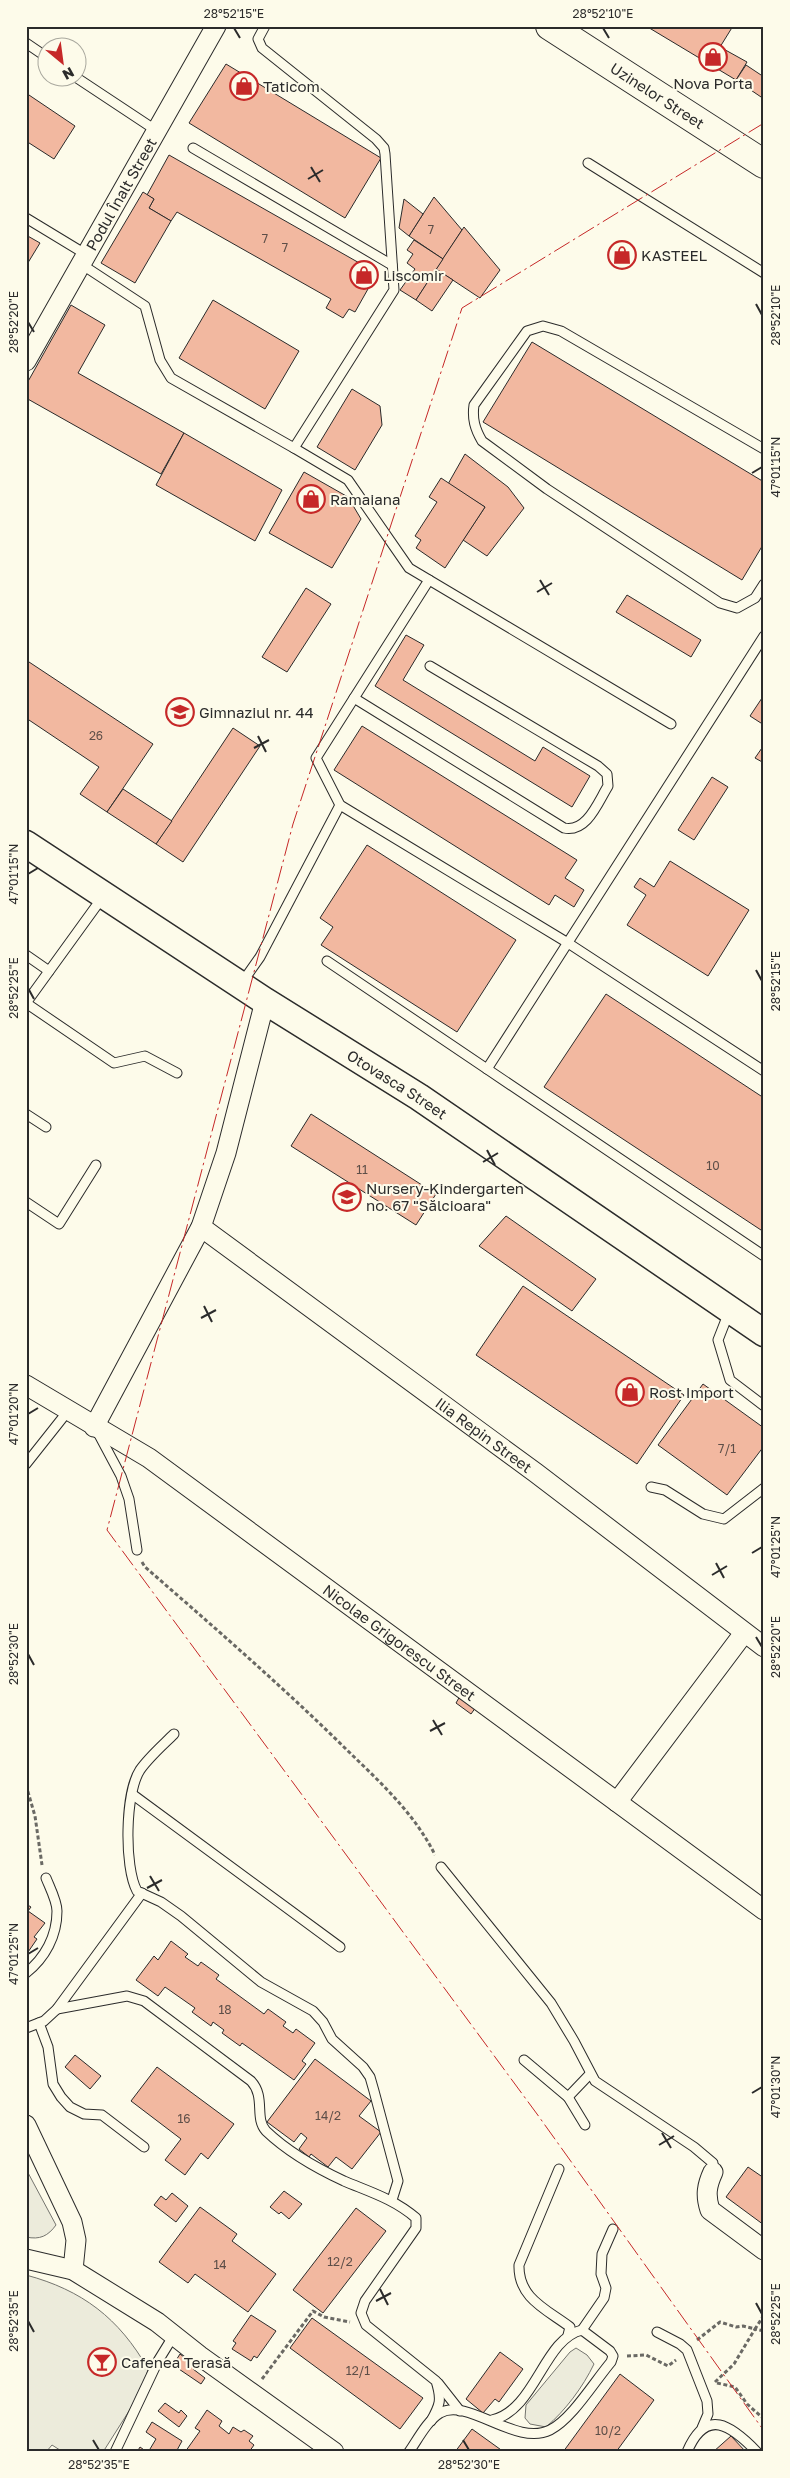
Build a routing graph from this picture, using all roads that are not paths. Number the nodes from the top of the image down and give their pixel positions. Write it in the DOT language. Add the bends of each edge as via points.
graph roads {
  1 [pos="216,26"];
  2 [pos="265,26"];
  3 [pos="550,26"];
  4 [pos="26,43"];
  5 [pos="38,51"];
  6 [pos="88,85"];
  7 [pos="157,131"];
  8 [pos="193,148"];
  9 [pos="588,163"];
  10 [pos="764,164"];
  11 [pos="26,218"];
  12 [pos="84,259"];
  13 [pos="392,265"];
  14 [pos="764,273"];
  15 [pos="26,362"];
  16 [pos="294,448"];
  17 [pos="764,449"];
  18 [pos="429,580"];
  19 [pos="764,584"];
  20 [pos="764,636"];
  21 [pos="430,666"];
  22 [pos="354,698"];
  23 [pos="671,724"];
  24 [pos="340,805"];
  25 [pos="26,844"];
  26 [pos="104,896"];
  27 [pos="568,942"];
  28 [pos="26,955"];
  29 [pos="327,961"];
  30 [pos="49,972"];
  31 [pos="241,985"];
  32 [pos="265,1001"];
  33 [pos="26,1003"];
  34 [pos="487,1069"];
  35 [pos="764,1071"];
  36 [pos="177,1073"];
  37 [pos="26,1114"];
  38 [pos="46,1127"];
  39 [pos="96,1166"];
  40 [pos="26,1202"];
  41 [pos="201,1227"];
  42 [pos="764,1256"];
  43 [pos="730,1310"];
  44 [pos="764,1333"];
  45 [pos="26,1386"];
  46 [pos="764,1406"];
  47 [pos="68,1411"];
  48 [pos="94,1427"];
  49 [pos="26,1464"];
  50 [pos="651,1486"];
  51 [pos="764,1488"];
  52 [pos="137,1550"];
  53 [pos="744,1633"];
  54 [pos="764,1647"];
  55 [pos="174,1734"];
  56 [pos="132,1794"];
  57 [pos="617,1802"];
  58 [pos="442,1867"];
  59 [pos="46,1878"];
  60 [pos="142,1893"];
  61 [pos="764,1910"];
  62 [pos="340,1947"];
  63 [pos="26,1973"];
  64 [pos="57,2009"];
  65 [pos="39,2023"];
  66 [pos="26,2028"];
  67 [pos="524,2060"];
  68 [pos="590,2074"];
  69 [pos="568,2097"];
  70 [pos="586,2124"];
  71 [pos="26,2125"];
  72 [pos="144,2148"];
  73 [pos="559,2168"];
  74 [pos="713,2172"];
  75 [pos="392,2200"];
  76 [pos="613,2229"];
  77 [pos="764,2250"];
  78 [pos="26,2259"];
  79 [pos="73,2270"];
  80 [pos="582,2330"];
  81 [pos="657,2332"];
  82 [pos="174,2335"];
  83 [pos="568,2335"];
  84 [pos="436,2381"];
  85 [pos="460,2411"];
  86 [pos="492,2420"];
  87 [pos="431,2421"];
  88 [pos="702,2428"];
  89 [pos="115,2452"];
  90 [pos="334,2452"];
  91 [pos="409,2452"];
  92 [pos="687,2452"];
  93 [pos="757,2452"];
  1 -- 7 [label="street, Podul Înalt Street"];
  2 -- 13 [label="lane" via="258,39 262,48 384,148"];
  3 -- 10 [label="main road, Uzinelor Street"];
  4 -- 5 [label="lane"];
  6 -- 7 [label="lane"];
  7 -- 12 [label="street, Podul Înalt Street"];
  8 -- 13 [label="lane"];
  9 -- 14 [label="lane"];
  11 -- 12 [label="lane"];
  12 -- 15 [label="street, Podul Înalt Street"];
  12 -- 16 [label="lane" via="144,306 160,360 171,378"];
  13 -- 16 [label="lane" via="394,290"];
  16 -- 18 [label="lane" via="348,480 409,568"];
  17 -- 19 [label="lane" via="561,331 543,326 527,332 474,405 476,430 482,441 547,489 720,603 737,608 755,598"];
  18 -- 22 [label="lane"];
  18 -- 23 [label="lane"];
  20 -- 27 [label="lane"];
  21 -- 22 [label="lane" via="607,774 608,786 582,826 573,830 564,828"];
  22 -- 24 [label="lane" via="316,758"];
  24 -- 27 [label="lane"];
  24 -- 31 [label="lane" via="260,957"];
  25 -- 26 [label="street, Otovasca Street"];
  26 -- 30 [label="lane"];
  26 -- 31 [label="street, Otovasca Street"];
  27 -- 34 [label="lane"];
  27 -- 35 [label="lane"];
  28 -- 30 [label="lane"];
  29 -- 34 [label="lane"];
  30 -- 33 [label="lane"];
  31 -- 32 [label="street, Otovasca Street"];
  32 -- 41 [label="street" via="226,1153"];
  32 -- 43 [label="street, Otovasca Street" via="443,1113"];
  33 -- 36 [label="lane" via="114,1063 145,1056"];
  34 -- 42 [label="lane"];
  37 -- 38 [label="lane"];
  39 -- 40 [label="lane" via="59,1224"];
  41 -- 48 [label="street"];
  41 -- 53 [label="street, Ilia Repin Street" via="536,1473"];
  43 -- 44 [label="street, Otovasca Street"];
  43 -- 46 [label="lane" via="718,1340 730,1380"];
  45 -- 47 [label="street, Nicolae Grigorescu Street"];
  47 -- 48 [label="street, Nicolae Grigorescu Street"];
  47 -- 49 [label="lane"];
  48 -- 52 [label="lane" via="121,1476"];
  48 -- 57 [label="street, Nicolae Grigorescu Street" via="149,1458"];
  50 -- 51 [label="lane" via="664,1490 703,1514 724,1519"];
  53 -- 54 [label="street, Ilia Repin Street"];
  53 -- 57 [label="street"];
  55 -- 56 [label="lane" via="140,1770"];
  56 -- 60 [label="lane" via="129,1829 131,1875 137,1891"];
  56 -- 62 [label="lane"];
  57 -- 61 [label="street, Nicolae Grigorescu Street"];
  58 -- 68 [label="lane" via="551,2003"];
  59 -- 63 [label="lane" via="57,1910 55,1932 49,1947"];
  60 -- 64 [label="lane"];
  60 -- 75 [label="lane" via="181,1916 261,1982 313,2011 332,2039 364,2067 370,2077 398,2182"];
  64 -- 65 [label="lane"];
  64 -- 75 [label="lane" via="127,1996 144,2001 258,2088 261,2123 269,2133 317,2168"];
  65 -- 66 [label="lane"];
  65 -- 72 [label="lane" via="48,2047 53,2084 61,2097 70,2107 84,2114 102,2115"];
  67 -- 69 [label="lane"];
  68 -- 69 [label="lane"];
  68 -- 74 [label="lane" via="595,2081 694,2147 713,2163"];
  69 -- 70 [label="lane"];
  71 -- 79 [label="street" via="72,2222 76,2240"];
  73 -- 83 [label="lane" via="519,2265 519,2278 524,2292 570,2327"];
  74 -- 77 [label="street" via="707,2187 706,2200 710,2210"];
  75 -- 84 [label="lane" via="416,2218 416,2228 365,2301 361,2313 366,2325"];
  76 -- 80 [label="lane" via="602,2254 604,2298"];
  78 -- 79 [label="street"];
  79 -- 82 [label="street"];
  80 -- 83 [label="lane"];
  80 -- 86 [label="lane" via="610,2351 611,2362 565,2419 549,2431 529,2434"];
  81 -- 88 [label="lane" via="687,2350 703,2388 708,2414"];
  82 -- 89 [label="lane" via="158,2361"];
  82 -- 90 [label="street"];
  83 -- 86 [label="lane" via="516,2408 505,2417"];
  84 -- 85 [label="lane"];
  84 -- 87 [label="lane" via="440,2406"];
  85 -- 86 [label="lane"];
  85 -- 87 [label="lane" via="441,2413"];
  87 -- 91 [label="lane"];
  88 -- 92 [label="lane"];
  88 -- 93 [label="lane" via="722,2424 740,2433"];
}
